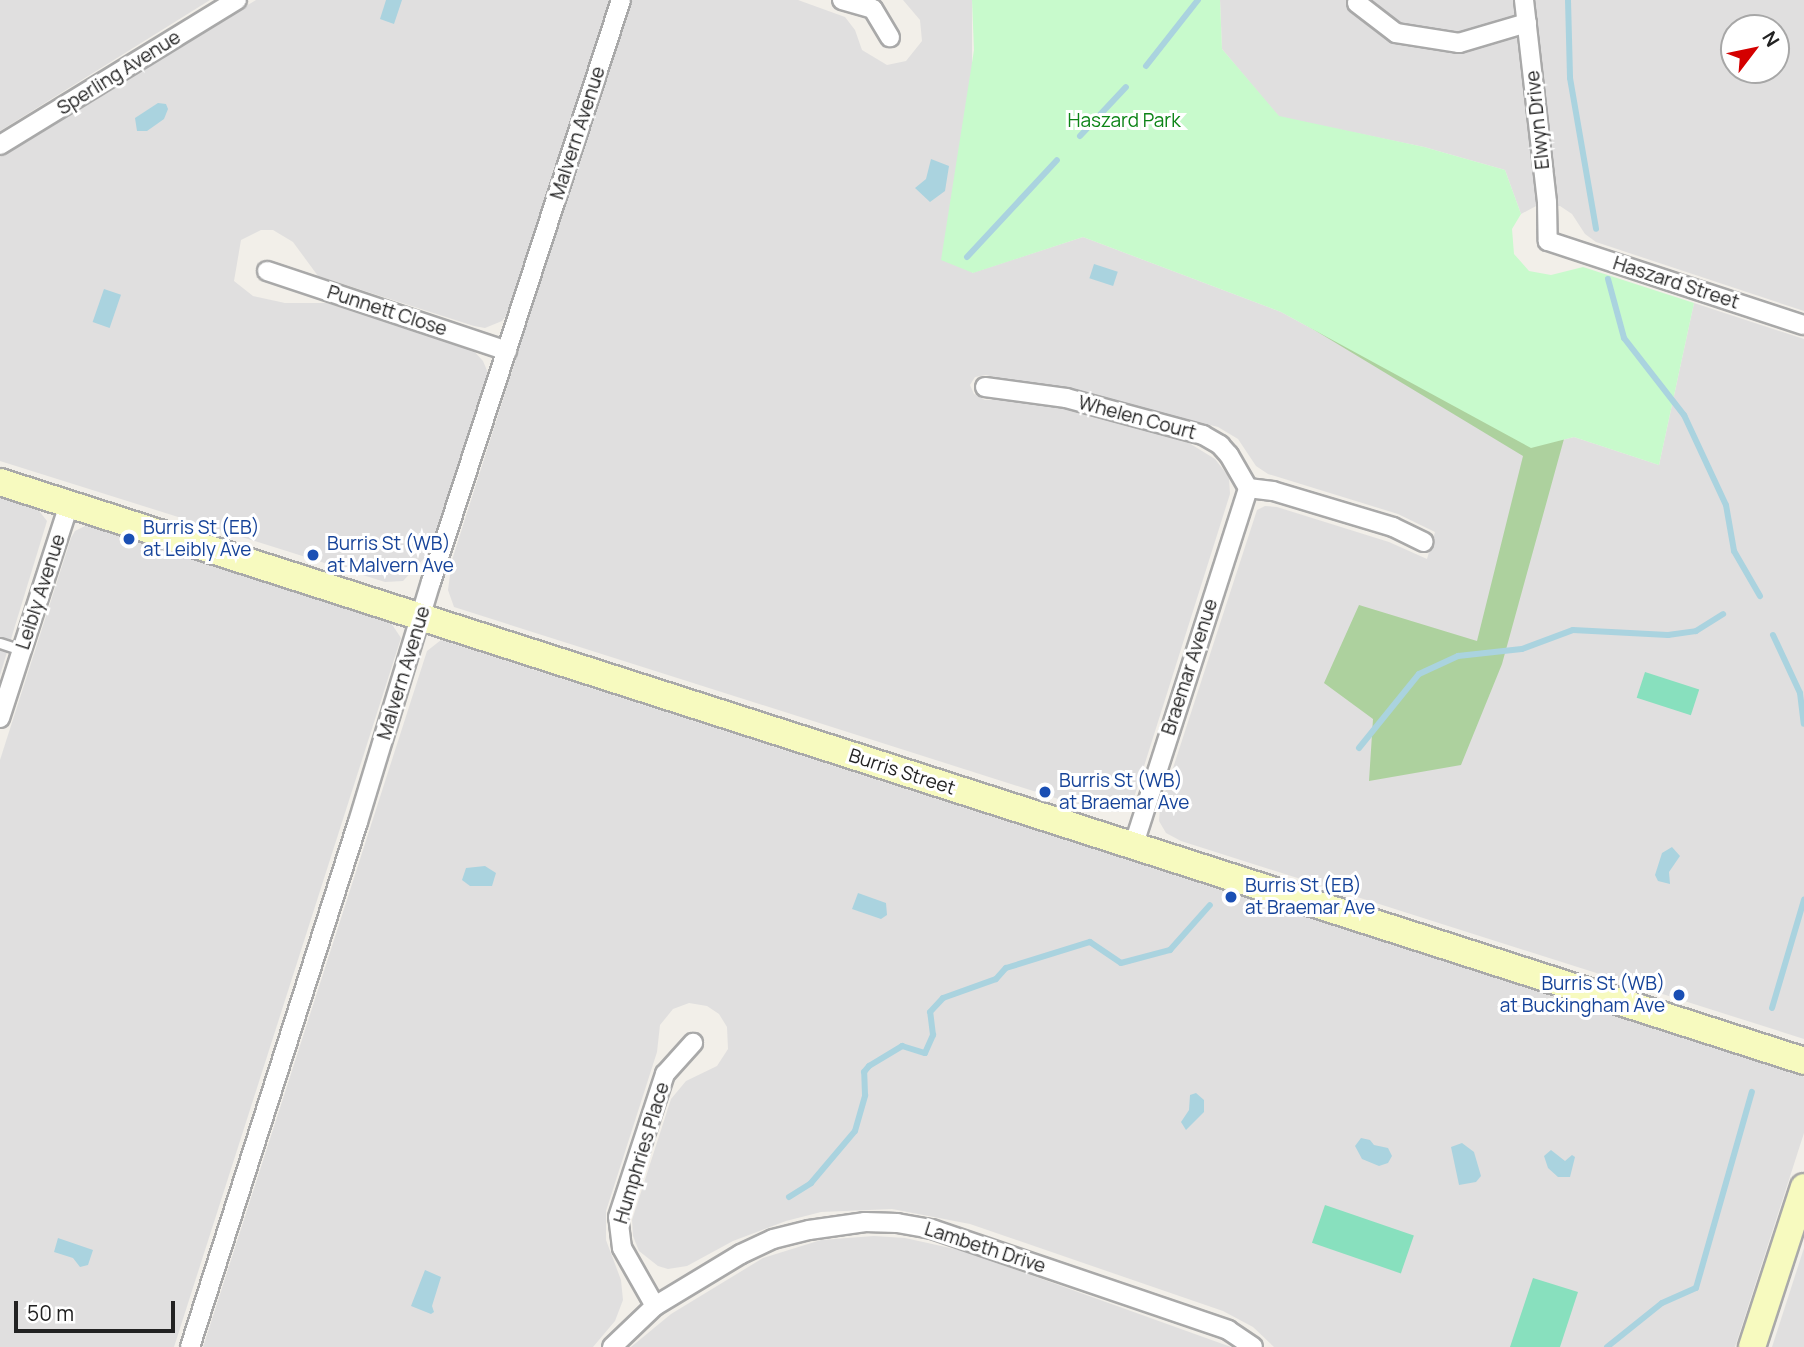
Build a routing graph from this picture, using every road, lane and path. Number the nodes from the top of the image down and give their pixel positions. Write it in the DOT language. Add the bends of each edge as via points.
graph roads {
  1 [pos="237,0"];
  2 [pos="621,0"];
  3 [pos="842,0"];
  4 [pos="1524,0"];
  5 [pos="1357,3"];
  6 [pos="1527,23"];
  7 [pos="890,37"];
  8 [pos="0,145"];
  9 [pos="1548,241"];
  10 [pos="267,271"];
  11 [pos="1804,325"];
  12 [pos="506,351"];
  13 [pos="985,387"];
  14 [pos="0,482"];
  15 [pos="1248,488"];
  16 [pos="69,504"];
  17 [pos="1424,542"];
  18 [pos="422,617"];
  19 [pos="0,643"];
  20 [pos="22,650"];
  21 [pos="0,719"];
  22 [pos="1133,847"];
  23 [pos="693,1043"];
  24 [pos="1804,1061"];
  25 [pos="1804,1188"];
  26 [pos="655,1306"];
  27 [pos="190,1347"];
  28 [pos="612,1347"];
  29 [pos="1253,1347"];
  30 [pos="1752,1347"];
  1 -- 8 [label="street, Sperling Avenue"];
  2 -- 12 [label="street, Malvern Avenue"];
  3 -- 7 [label="street" via="873,9"];
  4 -- 6 [label="street, Elwyn Drive"];
  5 -- 6 [label="street" via="1396,33 1459,43"];
  6 -- 9 [label="street, Elwyn Drive"];
  9 -- 11 [label="street, Haszard Street"];
  10 -- 12 [label="street, Punnett Close"];
  12 -- 18 [label="street, Malvern Avenue"];
  13 -- 15 [label="street, Whelen Court" via="1066,398 1203,435 1229,455"];
  14 -- 16 [label="street, Burris Street"];
  15 -- 17 [label="street" via="1273,491 1393,527"];
  15 -- 22 [label="street, Braemar Avenue"];
  16 -- 18 [label="street, Burris Street"];
  16 -- 20 [label="street, Leibly Avenue"];
  18 -- 22 [label="street, Burris Street"];
  18 -- 27 [label="street, Malvern Avenue"];
  19 -- 20 [label="lane"];
  20 -- 21 [label="street, Leibly Avenue"];
  22 -- 24 [label="street, Burris Street"];
  23 -- 26 [label="street, Humphries Place" via="665,1074 618,1217 622,1248"];
  25 -- 30 [label="street"];
  26 -- 28 [label="street, Lambeth Drive"];
  26 -- 29 [label="street, Lambeth Drive" via="717,1267 773,1240 832,1226 897,1223 932,1229 1228,1330"];
}
